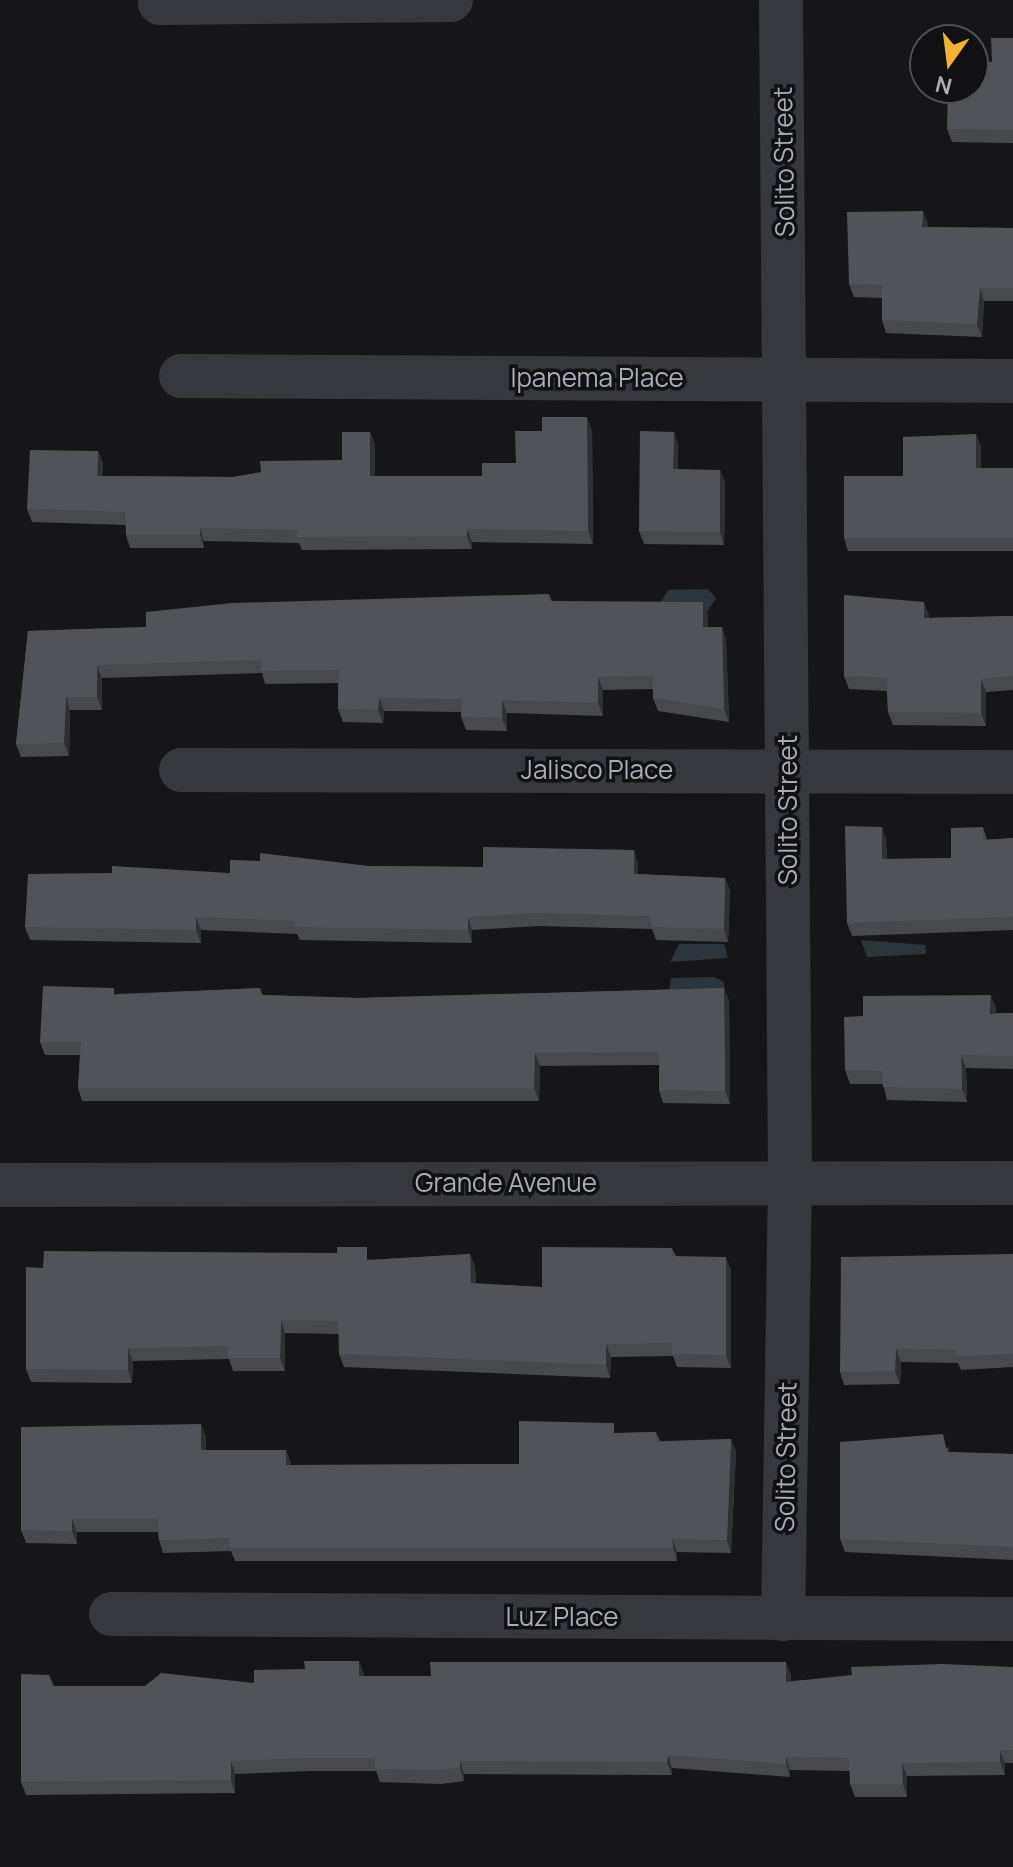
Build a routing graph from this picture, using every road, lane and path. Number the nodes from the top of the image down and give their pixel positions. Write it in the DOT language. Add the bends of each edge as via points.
graph roads {
  1 [pos="451,0"];
  2 [pos="781,0"];
  3 [pos="160,3"];
  4 [pos="181,376"];
  5 [pos="787,379"];
  6 [pos="1013,381"];
  7 [pos="181,770"];
  8 [pos="788,770"];
  9 [pos="1013,772"];
  10 [pos="790,1181"];
  11 [pos="1013,1183"];
  12 [pos="0,1185"];
  13 [pos="111,1614"];
  14 [pos="783,1619"];
  15 [pos="1013,1619"];
  1 -- 3 [label="street"];
  2 -- 5 [label="street, Solito Street"];
  4 -- 5 [label="street, Ipanema Place"];
  5 -- 6 [label="street, Ipanema Place"];
  5 -- 8 [label="street, Solito Street"];
  7 -- 8 [label="street, Jalisco Place"];
  8 -- 9 [label="street, Jalisco Place"];
  8 -- 10 [label="street, Solito Street"];
  10 -- 11 [label="street, Grande Avenue"];
  10 -- 12 [label="street, Grande Avenue"];
  10 -- 14 [label="street, Solito Street"];
  13 -- 14 [label="street, Luz Place"];
  14 -- 15 [label="street, Luz Place"];
}
